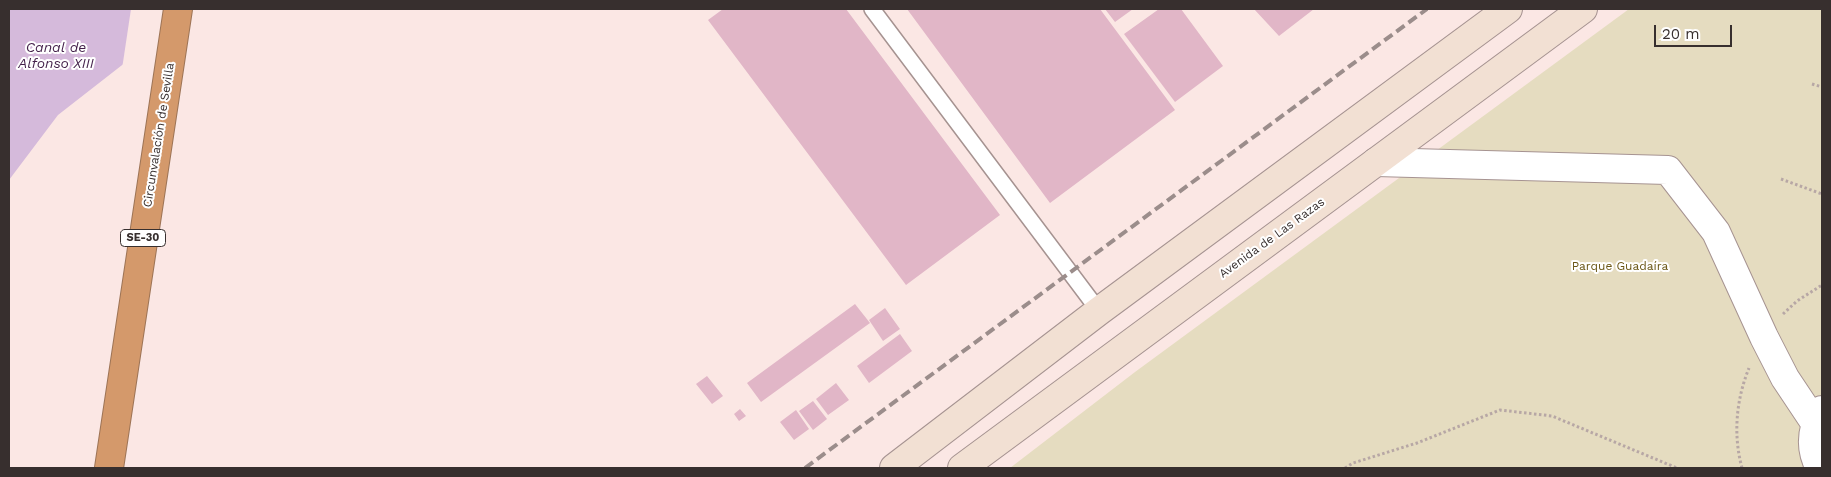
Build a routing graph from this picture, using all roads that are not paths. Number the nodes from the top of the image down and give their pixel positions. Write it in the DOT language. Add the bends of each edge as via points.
graph roads {
  1 [pos="178,9"];
  2 [pos="872,9"];
  3 [pos="1508,9"];
  4 [pos="1583,9"];
  5 [pos="1376,162"];
  6 [pos="1099,311"];
  7 [pos="1819,416"];
  8 [pos="109,468"];
  9 [pos="894,468"];
  10 [pos="962,468"];
  11 [pos="1820,468"];
  1 -- 8 [label="highway, Circunvalación de Sevilla / SE-30"];
  2 -- 6 [label="lane"];
  3 -- 6 [label="main road"];
  4 -- 5 [label="main road, Avenida de Las Razas"];
  5 -- 7 [label="street" via="1668,170 1716,232 1785,378"];
  5 -- 10 [label="main road, Avenida de Las Razas"];
  6 -- 9 [label="main road"];
  7 -- 11 [label="street" via="1812,440"];
}
